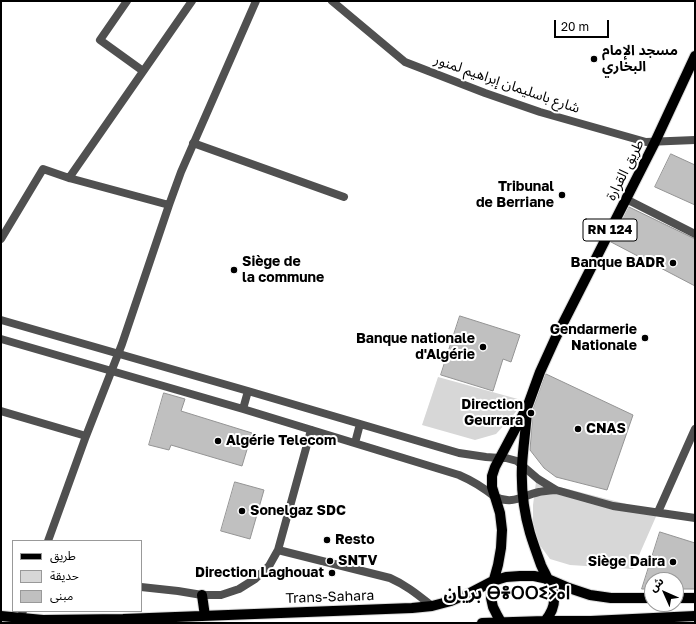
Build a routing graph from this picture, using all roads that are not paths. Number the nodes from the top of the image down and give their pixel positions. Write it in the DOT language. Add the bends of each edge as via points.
graph roads {
  1 [pos="127,1"];
  2 [pos="192,1"];
  3 [pos="256,1"];
  4 [pos="332,1"];
  5 [pos="695,56"];
  6 [pos="143,71"];
  7 [pos="695,140"];
  8 [pos="655,142"];
  9 [pos="193,143"];
  10 [pos="69,178"];
  11 [pos="344,197"];
  12 [pos="626,199"];
  13 [pos="169,205"];
  14 [pos="695,234"];
  15 [pos="1,239"];
  16 [pos="1,320"];
  17 [pos="1,339"];
  18 [pos="118,353"];
  19 [pos="111,371"];
  20 [pos="248,391"];
  21 [pos="528,405"];
  22 [pos="243,409"];
  23 [pos="1,411"];
  24 [pos="360,424"];
  25 [pos="695,429"];
  26 [pos="311,430"];
  27 [pos="86,436"];
  28 [pos="354,443"];
  29 [pos="500,458"];
  30 [pos="522,465"];
  31 [pos="556,490"];
  32 [pos="495,496"];
  33 [pos="524,497"];
  34 [pos="658,512"];
  35 [pos="695,518"];
  36 [pos="48,540"];
  37 [pos="278,550"];
  38 [pos="548,579"];
  39 [pos="493,581"];
  40 [pos="142,587"];
  41 [pos="202,595"];
  42 [pos="644,598"];
  43 [pos="684,598"];
  44 [pos="695,598"];
  45 [pos="432,606"];
  46 [pos="1,616"];
  47 [pos="205,616"];
  48 [pos="695,616"];
  49 [pos="21,617"];
  50 [pos="545,621"];
  51 [pos="501,622"];
  52 [pos="591,622"];
  53 [pos="482,623"];
  1 -- 6 [label="street" via="100,40"];
  2 -- 6 [label="street"];
  3 -- 9 [label="street"];
  4 -- 8 [label="street, شارع باسليمان إبراهيم لمنور" via="406,62 540,112 646,142"];
  5 -- 8 [label="main road, طريق القرارة / RN 124"];
  6 -- 10 [label="street"];
  7 -- 8 [label="street, شارع باسليمان إبراهيم لمنور"];
  8 -- 12 [label="main road, طريق القرارة / RN 124"];
  9 -- 11 [label="street"];
  9 -- 13 [label="street"];
  10 -- 13 [label="street"];
  10 -- 15 [label="street" via="43,169"];
  12 -- 14 [label="street"];
  12 -- 21 [label="main road, طريق القرارة / RN 124" via="552,344"];
  13 -- 18 [label="street"];
  16 -- 18 [label="street"];
  17 -- 19 [label="street"];
  18 -- 19 [label="street"];
  18 -- 20 [label="street"];
  19 -- 22 [label="street"];
  19 -- 27 [label="street"];
  20 -- 22 [label="street"];
  20 -- 24 [label="street"];
  21 -- 29 [label="main road, RN 124"];
  21 -- 30 [label="main road, RN 124"];
  22 -- 26 [label="street"];
  23 -- 27 [label="street"];
  24 -- 28 [label="street"];
  24 -- 29 [label="street" via="459,453"];
  25 -- 34 [label="street"];
  26 -- 28 [label="street"];
  26 -- 37 [label="street"];
  27 -- 36 [label="street"];
  28 -- 32 [label="street" via="460,475"];
  29 -- 30 [label="street" via="512,459"];
  29 -- 32 [label="main road, RN 124" via="492,476"];
  30 -- 31 [label="street"];
  30 -- 33 [label="main road, RN 124"];
  31 -- 33 [label="street"];
  31 -- 34 [label="street" via="613,506"];
  32 -- 33 [label="street" via="513,500"];
  32 -- 39 [label="main road, RN 124" via="502,536"];
  33 -- 38 [label="main road, RN 124" via="536,553"];
  34 -- 35 [label="street"];
  37 -- 41 [label="street" via="269,566 239,589 221,595"];
  37 -- 45 [label="street" via="390,578 401,582"];
  38 -- 39 [label="main road, Trans-Sahara" via="520,576"];
  38 -- 42 [label="main road, Trans-Sahara" via="590,594 611,598"];
  38 -- 50 [label="main road, RN 124" via="554,601 550,615"];
  39 -- 45 [label="main road, Trans-Sahara" via="451,601"];
  39 -- 51 [label="main road, RN 124" via="492,598"];
  40 -- 41 [label="street"];
  41 -- 47 [label="main road"];
  43 -- 44 [label="main road"];
  45 -- 47 [label="main road, Trans-Sahara"];
  46 -- 49 [label="main road, Trans-Sahara"];
  47 -- 49 [label="main road, Trans-Sahara" via="81,620"];
  48 -- 52 [label="main road"];
  50 -- 51 [label="main road"];
  50 -- 52 [label="main road"];
  51 -- 53 [label="main road"];
}
